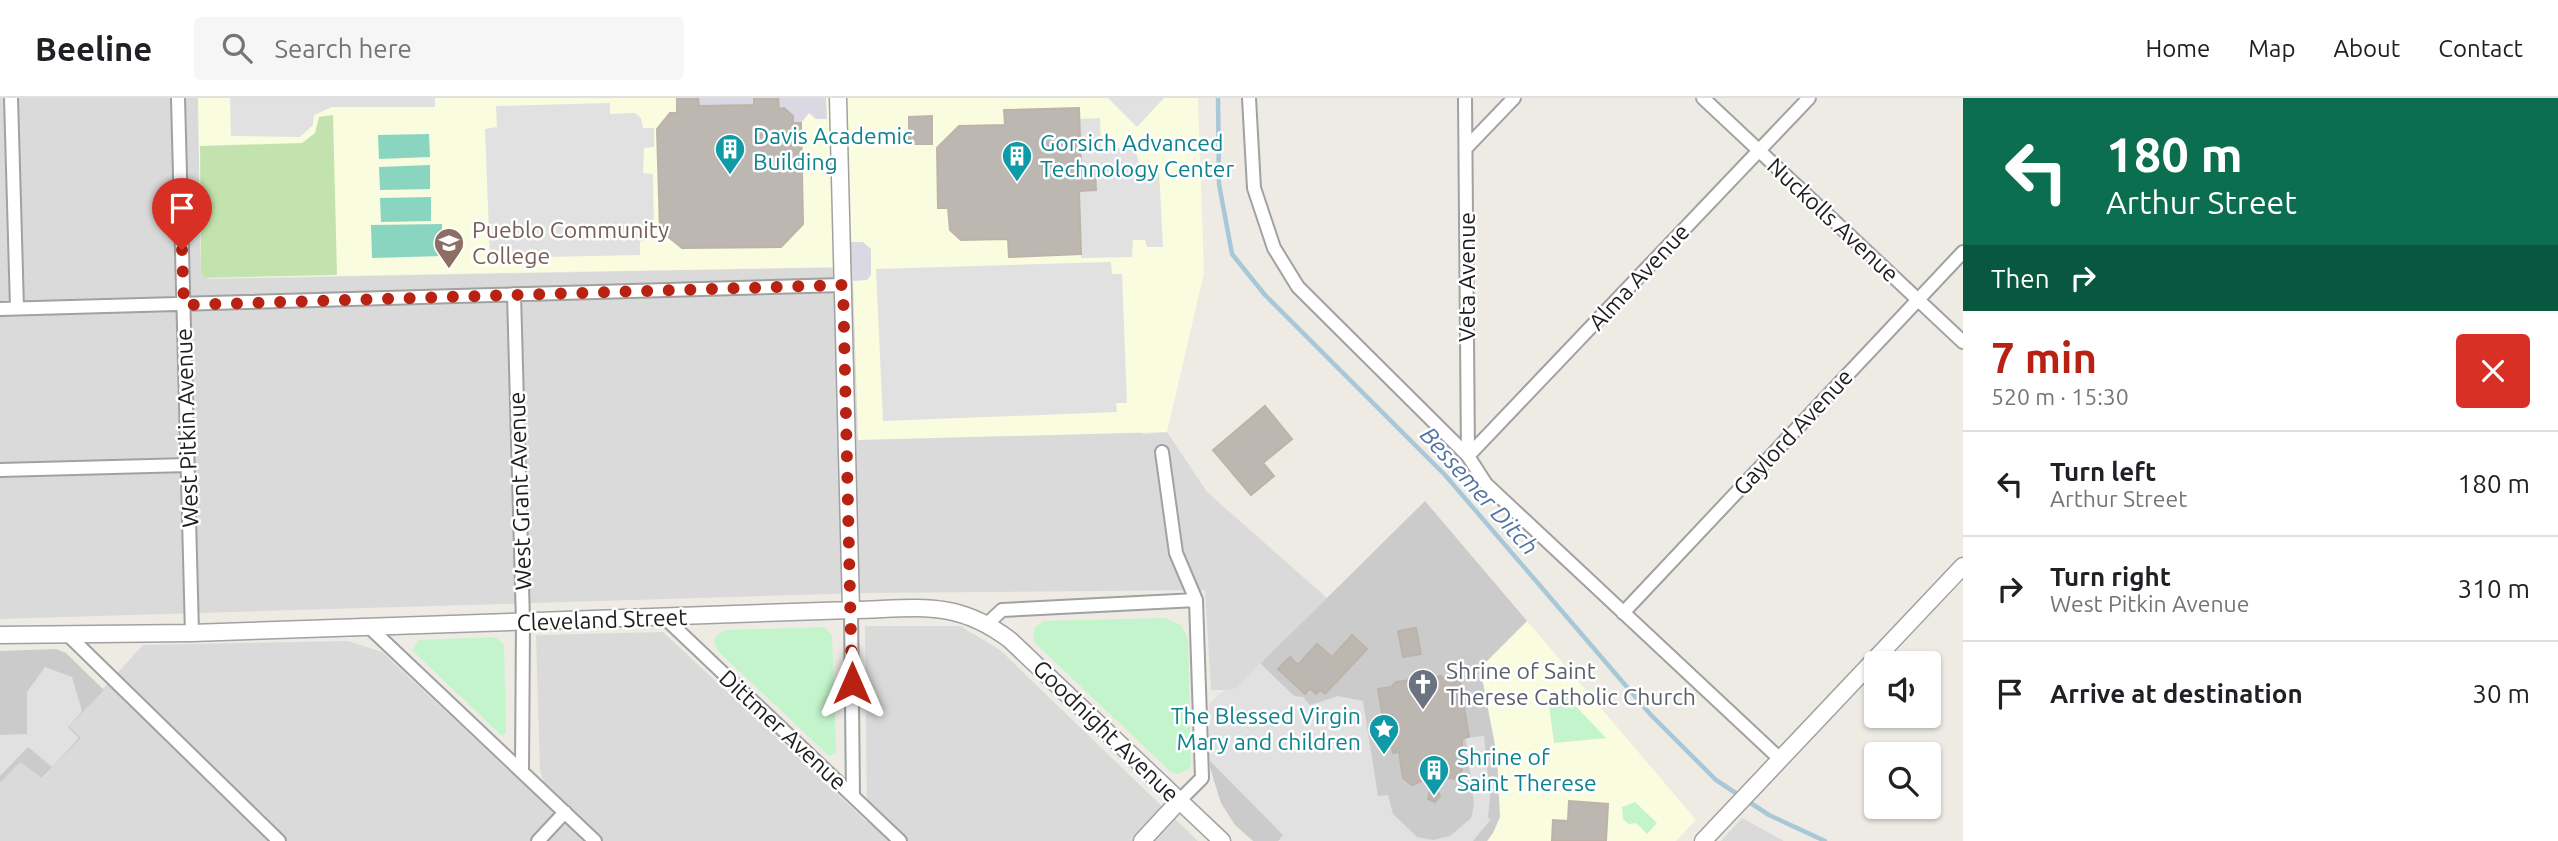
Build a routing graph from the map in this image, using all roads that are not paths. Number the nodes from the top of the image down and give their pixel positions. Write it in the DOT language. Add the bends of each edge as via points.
graph roads {
  1 [pos="11,98"];
  2 [pos="178,98"];
  3 [pos="838,98"];
  4 [pos="1249,98"];
  5 [pos="1465,98"];
  6 [pos="1514,98"];
  7 [pos="1703,98"];
  8 [pos="1809,98"];
  9 [pos="1466,148"];
  10 [pos="1759,150"];
  11 [pos="1963,252"];
  12 [pos="843,285"];
  13 [pos="514,294"];
  14 [pos="1918,299"];
  15 [pos="184,305"];
  16 [pos="17,308"];
  17 [pos="0,309"];
  18 [pos="1963,342"];
  19 [pos="1162,452"];
  20 [pos="1468,456"];
  21 [pos="188,465"];
  22 [pos="0,470"];
  23 [pos="1963,566"];
  24 [pos="1196,600"];
  25 [pos="851,610"];
  26 [pos="1623,613"];
  27 [pos="665,618"];
  28 [pos="523,622"];
  29 [pos="988,623"];
  30 [pos="369,627"];
  31 [pos="66,633"];
  32 [pos="192,633"];
  33 [pos="0,635"];
  34 [pos="1777,764"];
  35 [pos="522,771"];
  36 [pos="853,796"];
  37 [pos="1180,801"];
  38 [pos="565,812"];
  39 [pos="279,841"];
  40 [pos="538,841"];
  41 [pos="596,841"];
  42 [pos="900,841"];
  43 [pos="1142,841"];
  44 [pos="1222,841"];
  45 [pos="1705,841"];
  1 -- 16 [label="street"];
  2 -- 15 [label="street, West Pitkin Avenue"];
  3 -- 12 [label="street"];
  4 -- 20 [label="street" via="1254,188 1275,248 1298,287"];
  5 -- 9 [label="street, Veta Avenue"];
  6 -- 9 [label="street"];
  7 -- 10 [label="street, Nuckolls Avenue"];
  8 -- 10 [label="street, Alma Avenue"];
  9 -- 20 [label="street, Veta Avenue"];
  10 -- 14 [label="street, Nuckolls Avenue"];
  10 -- 20 [label="street, Alma Avenue"];
  11 -- 14 [label="street, Gaylord Avenue"];
  12 -- 13 [label="street"];
  12 -- 25 [label="street"];
  13 -- 15 [label="street"];
  13 -- 28 [label="street, West Grant Avenue"];
  14 -- 18 [label="street, Nuckolls Avenue"];
  14 -- 26 [label="street, Gaylord Avenue"];
  15 -- 16 [label="street"];
  15 -- 21 [label="street, West Pitkin Avenue"];
  16 -- 17 [label="street"];
  19 -- 24 [label="street" via="1176,552"];
  20 -- 26 [label="street" via="1486,484"];
  21 -- 22 [label="street"];
  21 -- 32 [label="street, West Pitkin Avenue"];
  23 -- 34 [label="street"];
  24 -- 29 [label="street" via="1002,610"];
  24 -- 37 [label="street" via="1202,778"];
  25 -- 27 [label="street, Cleveland Street"];
  25 -- 29 [label="street, Cleveland Street" via="954,610"];
  25 -- 36 [label="street"];
  26 -- 34 [label="street"];
  27 -- 28 [label="street, Cleveland Street"];
  27 -- 36 [label="street, Dittmer Avenue"];
  28 -- 30 [label="street, Cleveland Street"];
  28 -- 35 [label="street, West Grant Avenue"];
  29 -- 37 [label="street, Goodnight Avenue"];
  30 -- 32 [label="street, Cleveland Street"];
  30 -- 35 [label="street"];
  31 -- 32 [label="street, Cleveland Street"];
  31 -- 33 [label="street, Cleveland Street"];
  31 -- 39 [label="street"];
  34 -- 45 [label="street"];
  35 -- 38 [label="street"];
  36 -- 42 [label="street, Dittmer Avenue"];
  37 -- 43 [label="street"];
  37 -- 44 [label="street, Goodnight Avenue"];
  38 -- 40 [label="street"];
  38 -- 41 [label="street"];
}
